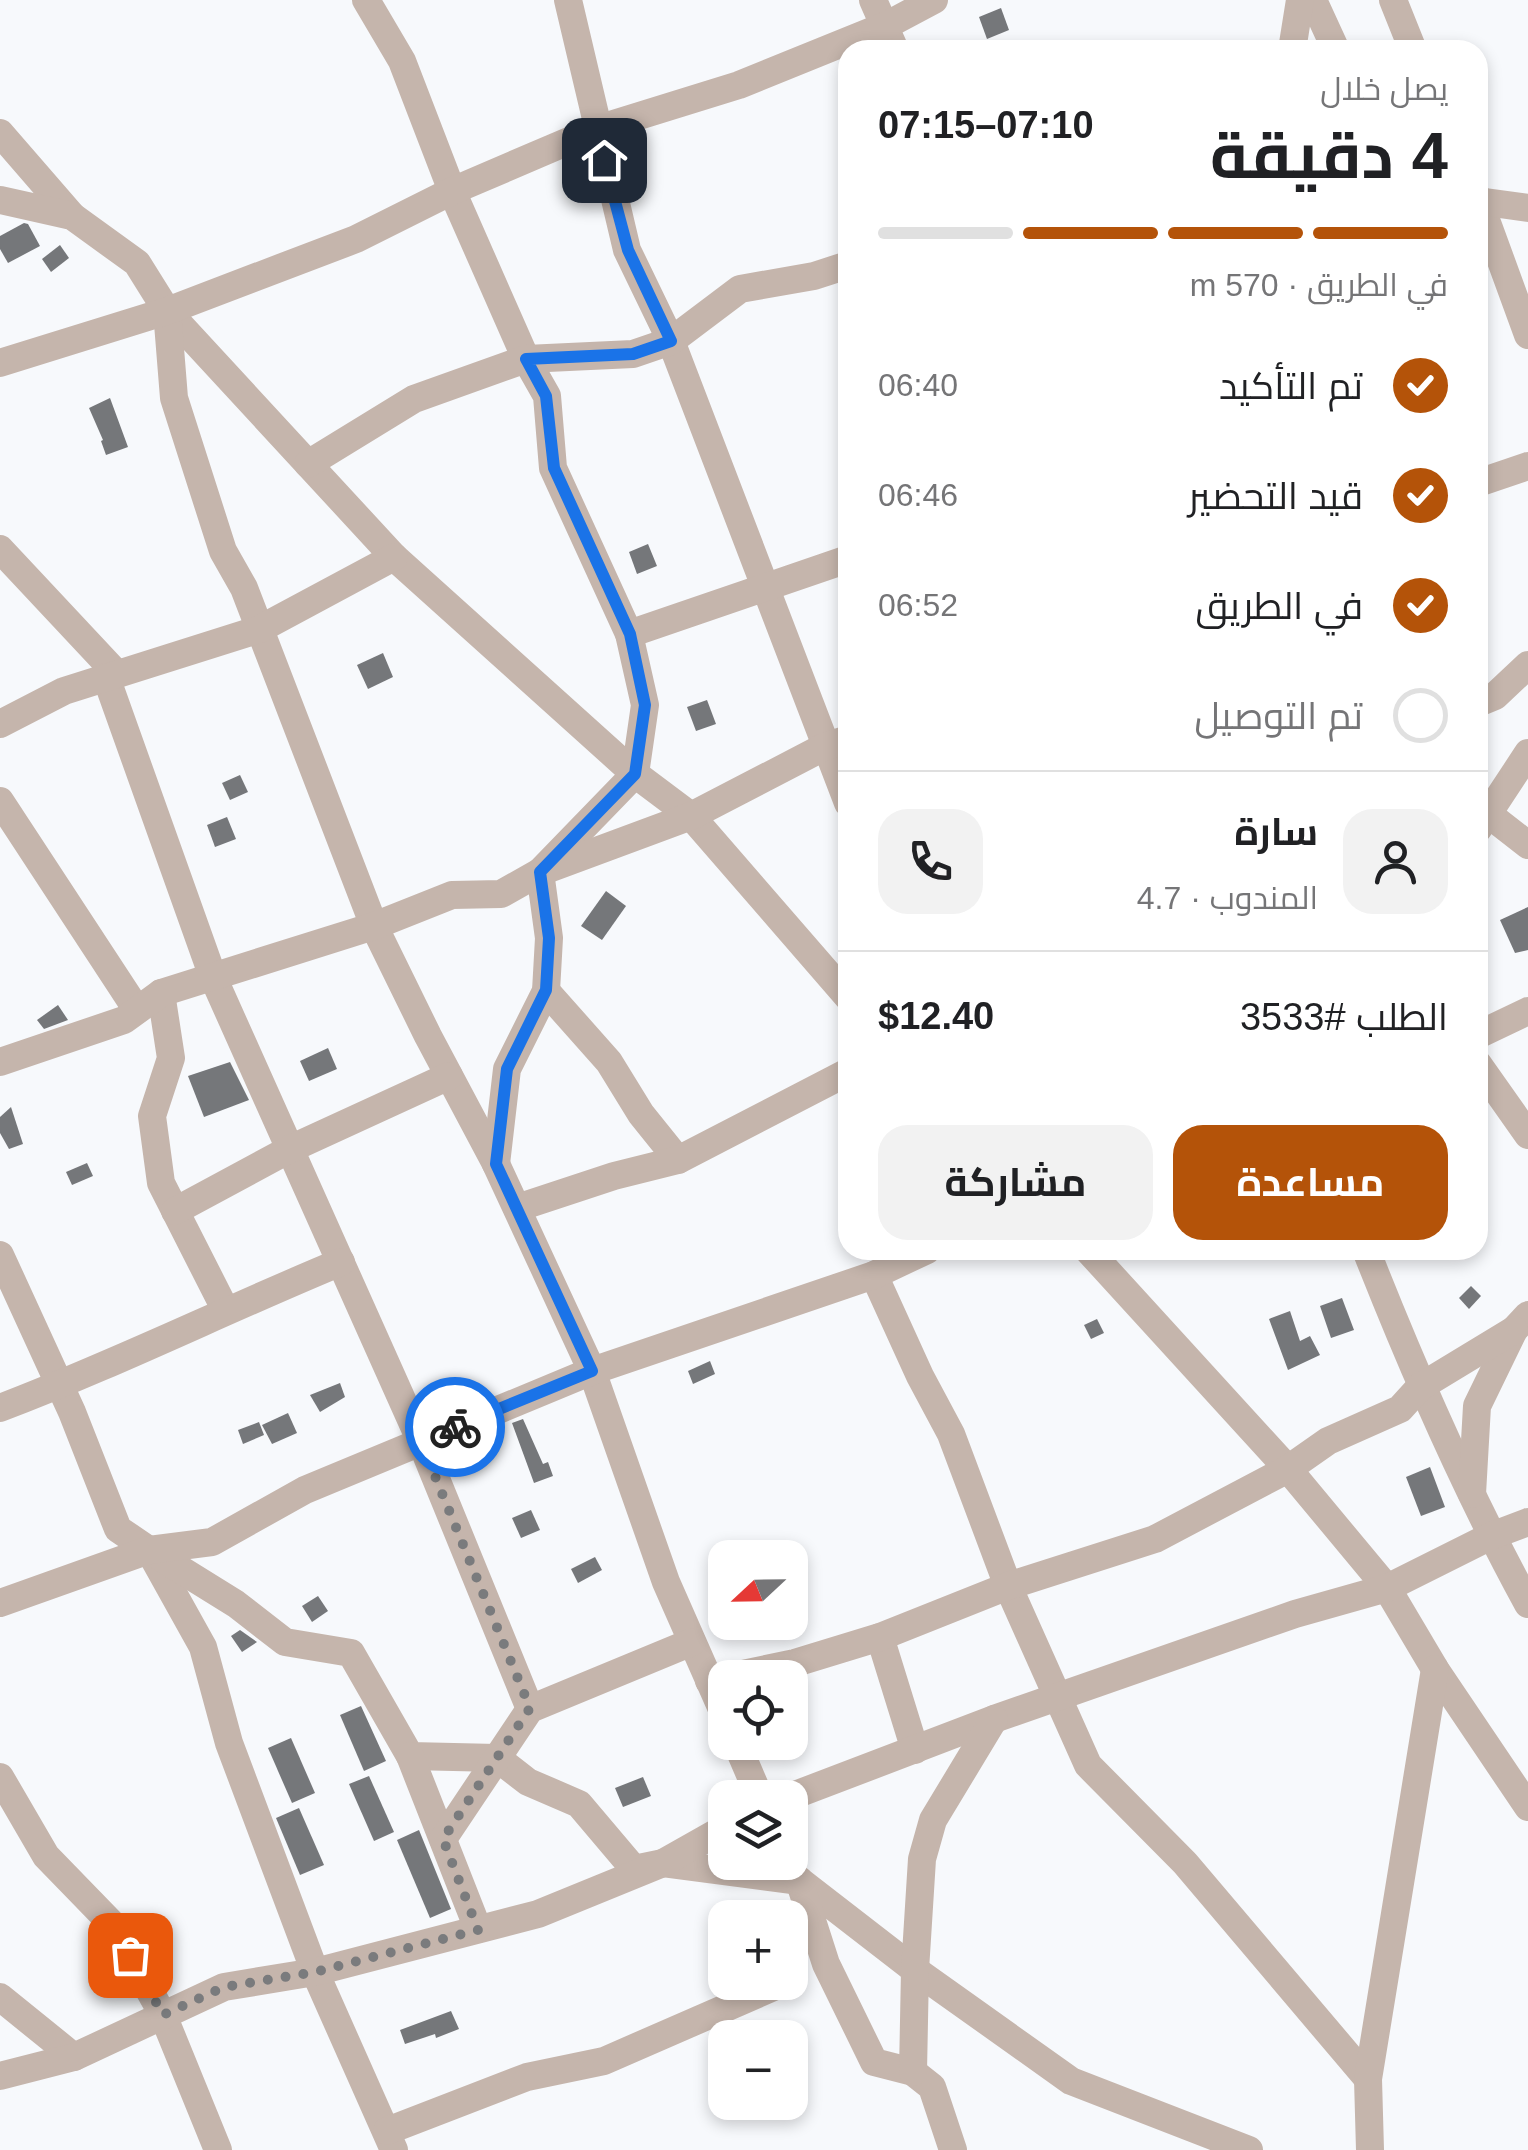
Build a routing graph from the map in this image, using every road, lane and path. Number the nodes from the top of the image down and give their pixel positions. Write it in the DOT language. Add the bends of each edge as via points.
graph roads {
  1 [pos="366,0"];
  2 [pos="568,0"];
  3 [pos="874,0"];
  4 [pos="934,0"];
  5 [pos="1306,0"];
  6 [pos="1393,0"];
  7 [pos="891,38"];
  8 [pos="1295,40"];
  9 [pos="1312,40"];
  10 [pos="1330,40"];
  11 [pos="1408,40"];
  12 [pos="838,54"];
  13 [pos="596,130"];
  14 [pos="0,133"];
  15 [pos="452,191"];
  16 [pos="0,200"];
  17 [pos="1488,202"];
  18 [pos="1528,208"];
  19 [pos="72,216"];
  20 [pos="1488,227"];
  21 [pos="838,268"];
  22 [pos="167,310"];
  23 [pos="1528,335"];
  24 [pos="671,341"];
  25 [pos="526,359"];
  26 [pos="0,363"];
  27 [pos="308,464"];
  28 [pos="1528,466"];
  29 [pos="1488,480"];
  30 [pos="0,549"];
  31 [pos="394,558"];
  32 [pos="838,562"];
  33 [pos="765,588"];
  34 [pos="260,628"];
  35 [pos="630,634"];
  36 [pos="1528,665"];
  37 [pos="111,676"];
  38 [pos="1488,699"];
  39 [pos="0,724"];
  40 [pos="836,743"];
  41 [pos="1528,753"];
  42 [pos="635,774"];
  43 [pos="0,801"];
  44 [pos="1488,807"];
  45 [pos="690,816"];
  46 [pos="1488,821"];
  47 [pos="1528,846"];
  48 [pos="540,872"];
  49 [pos="374,926"];
  50 [pos="213,977"];
  51 [pos="838,986"];
  52 [pos="546,990"];
  53 [pos="161,993"];
  54 [pos="138,1010"];
  55 [pos="1528,1012"];
  56 [pos="1488,1030"];
  57 [pos="0,1062"];
  58 [pos="450,1076"];
  59 [pos="838,1077"];
  60 [pos="1488,1078"];
  61 [pos="1528,1135"];
  62 [pos="290,1148"];
  63 [pos="678,1160"];
  64 [pos="496,1164"];
  65 [pos="517,1208"];
  66 [pos="175,1210"];
  67 [pos="0,1255"];
  68 [pos="904,1260"];
  69 [pos="1097,1260"];
  70 [pos="1370,1260"];
  71 [pos="341,1262"];
  72 [pos="874,1274"];
  73 [pos="225,1309"];
  74 [pos="1521,1323"];
  75 [pos="592,1371"];
  76 [pos="60,1385"];
  77 [pos="1420,1387"];
  78 [pos="0,1408"];
  79 [pos="421,1442"];
  80 [pos="1288,1469"];
  81 [pos="1472,1500"];
  82 [pos="1528,1522"];
  83 [pos="1490,1536"];
  84 [pos="149,1550"];
  85 [pos="1008,1586"];
  86 [pos="1387,1588"];
  87 [pos="0,1603"];
  88 [pos="1528,1604"];
  89 [pos="880,1636"];
  90 [pos="692,1642"];
  91 [pos="804,1660"];
  92 [pos="1435,1669"];
  93 [pos="708,1677"];
  94 [pos="1061,1698"];
  95 [pos="530,1708"];
  96 [pos="994,1719"];
  97 [pos="915,1750"];
  98 [pos="410,1756"];
  99 [pos="498,1758"];
  100 [pos="0,1777"];
  101 [pos="808,1790"];
  102 [pos="1528,1807"];
  103 [pos="708,1838"];
  104 [pos="443,1839"];
  105 [pos="663,1863"];
  106 [pos="708,1866"];
  107 [pos="797,1880"];
  108 [pos="804,1880"];
  109 [pos="478,1930"];
  110 [pos="826,1964"];
  111 [pos="915,1970"];
  112 [pos="315,1972"];
  113 [pos="808,1972"];
  114 [pos="0,1997"];
  115 [pos="744,2000"];
  116 [pos="163,2015"];
  117 [pos="74,2057"];
  118 [pos="914,2072"];
  119 [pos="0,2076"];
  120 [pos="1368,2079"];
  121 [pos="390,2141"];
  122 [pos="218,2150"];
  123 [pos="953,2150"];
  124 [pos="1249,2150"];
  125 [pos="1370,2150"];
  1 -- 15 [label="street" via="402,61"];
  2 -- 13 [label="street"];
  3 -- 7 [label="street"];
  4 -- 7 [label="street"];
  5 -- 8 [label="street"];
  5 -- 9 [label="street"];
  5 -- 10 [label="street"];
  6 -- 11 [label="street"];
  12 -- 13 [label="street"];
  13 -- 15 [label="street"];
  13 -- 24 [label="street" via="628,250"];
  14 -- 19 [label="street"];
  15 -- 22 [label="street" via="356,240"];
  15 -- 25 [label="street"];
  16 -- 19 [label="street"];
  17 -- 18 [label="street"];
  19 -- 22 [label="street" via="137,263"];
  20 -- 23 [label="street"];
  21 -- 24 [label="street" via="740,289"];
  22 -- 26 [label="street"];
  22 -- 27 [label="street"];
  22 -- 34 [label="street" via="174,398 223,551"];
  24 -- 25 [label="street" via="633,354"];
  24 -- 33 [label="street"];
  25 -- 27 [label="street" via="414,399"];
  25 -- 35 [label="street" via="546,396 554,468"];
  27 -- 31 [label="street"];
  28 -- 29 [label="street"];
  30 -- 37 [label="street"];
  31 -- 34 [label="street"];
  31 -- 42 [label="street"];
  32 -- 33 [label="street"];
  33 -- 35 [label="street"];
  33 -- 40 [label="street"];
  34 -- 37 [label="street"];
  34 -- 49 [label="street"];
  35 -- 42 [label="street" via="645,705"];
  36 -- 38 [label="street"];
  37 -- 39 [label="street" via="64,690"];
  37 -- 50 [label="street"];
  40 -- 45 [label="street"];
  41 -- 44 [label="street"];
  42 -- 45 [label="street"];
  42 -- 48 [label="street"];
  43 -- 54 [label="street"];
  45 -- 48 [label="street"];
  45 -- 51 [label="street"];
  46 -- 47 [label="street"];
  48 -- 49 [label="street" via="501,894 452,895"];
  48 -- 52 [label="street" via="549,938"];
  49 -- 50 [label="street"];
  49 -- 58 [label="street"];
  50 -- 53 [label="street"];
  50 -- 62 [label="street"];
  52 -- 63 [label="street" via="610,1062"];
  52 -- 64 [label="street" via="507,1069"];
  53 -- 54 [label="street"];
  53 -- 66 [label="street" via="171,1058 152,1116 161,1182"];
  54 -- 57 [label="street"];
  55 -- 56 [label="street"];
  58 -- 62 [label="street"];
  58 -- 64 [label="street"];
  59 -- 63 [label="street"];
  60 -- 61 [label="street"];
  62 -- 66 [label="street"];
  62 -- 71 [label="street"];
  63 -- 65 [label="street"];
  64 -- 65 [label="street"];
  65 -- 75 [label="street"];
  66 -- 73 [label="street"];
  67 -- 76 [label="street"];
  68 -- 72 [label="street"];
  69 -- 80 [label="street"];
  70 -- 77 [label="street"];
  71 -- 73 [label="street"];
  71 -- 79 [label="street"];
  72 -- 75 [label="street"];
  72 -- 85 [label="street" via="951,1434"];
  73 -- 76 [label="street"];
  74 -- 77 [label="street"];
  74 -- 81 [label="street" via="1477,1406"];
  75 -- 79 [label="street"];
  75 -- 90 [label="street"];
  76 -- 78 [label="street"];
  76 -- 84 [label="street" via="118,1529"];
  77 -- 80 [label="street" via="1400,1408 1328,1441"];
  77 -- 81 [label="street"];
  79 -- 84 [label="street" via="306,1490 212,1542"];
  79 -- 95 [label="street"];
  80 -- 85 [label="street" via="1155,1539"];
  80 -- 86 [label="street"];
  81 -- 83 [label="street"];
  82 -- 83 [label="street"];
  83 -- 86 [label="street"];
  83 -- 88 [label="street"];
  84 -- 87 [label="street"];
  84 -- 98 [label="street" via="284,1642 351,1653"];
  84 -- 112 [label="street" via="203,1648 229,1743"];
  85 -- 89 [label="street"];
  85 -- 94 [label="street"];
  86 -- 92 [label="street"];
  86 -- 94 [label="street"];
  89 -- 91 [label="street"];
  89 -- 97 [label="street"];
  90 -- 93 [label="street"];
  90 -- 95 [label="street"];
  92 -- 102 [label="street"];
  92 -- 120 [label="street"];
  94 -- 96 [label="street"];
  94 -- 120 [label="street" via="1088,1765 1184,1864"];
  95 -- 99 [label="street"];
  96 -- 97 [label="street"];
  96 -- 111 [label="street" via="933,1820 922,1859"];
  97 -- 101 [label="street"];
  98 -- 99 [label="street"];
  98 -- 104 [label="street"];
  99 -- 104 [label="street"];
  99 -- 105 [label="street" via="528,1782 578,1804 634,1869"];
  100 -- 116 [label="street" via="46,1856 113,1925"];
  103 -- 105 [label="street"];
  104 -- 109 [label="street"];
  105 -- 106 [label="street"];
  105 -- 109 [label="street" via="538,1914"];
  107 -- 110 [label="street"];
  108 -- 111 [label="street"];
  109 -- 112 [label="street"];
  110 -- 113 [label="street"];
  110 -- 118 [label="street" via="874,2062"];
  111 -- 118 [label="street"];
  111 -- 124 [label="street" via="1070,2081"];
  112 -- 116 [label="street" via="224,1987"];
  112 -- 121 [label="street"];
  114 -- 117 [label="street"];
  115 -- 121 [label="street" via="604,2062 527,2077"];
  116 -- 117 [label="street"];
  116 -- 122 [label="street"];
  117 -- 119 [label="street"];
  118 -- 123 [label="street" via="932,2087"];
  120 -- 125 [label="street"];
}
